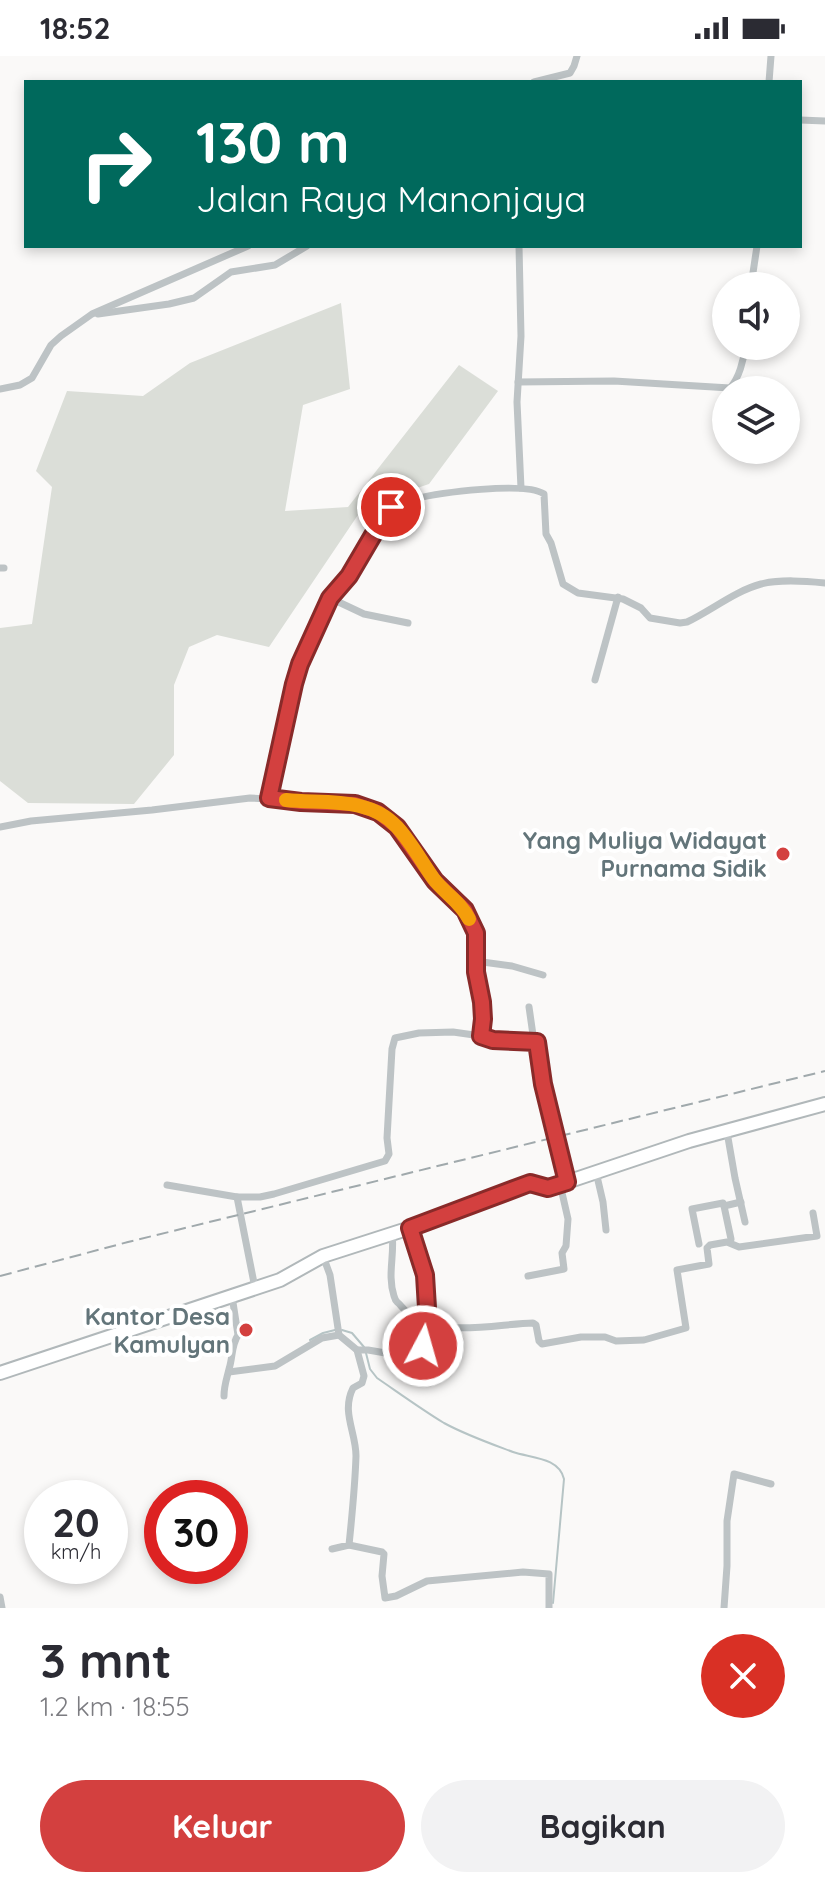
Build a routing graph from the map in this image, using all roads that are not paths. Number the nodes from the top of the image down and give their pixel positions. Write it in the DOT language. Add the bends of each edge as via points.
graph roads {
  1 [pos="577,56"];
  2 [pos="771,56"];
  3 [pos="542,80"];
  4 [pos="769,80"];
  5 [pos="802,120"];
  6 [pos="825,121"];
  7 [pos="243,248"];
  8 [pos="304,248"];
  9 [pos="519,248"];
  10 [pos="757,248"];
  11 [pos="753,272"];
  12 [pos="92,314"];
  13 [pos="743,360"];
  14 [pos="518,382"];
  15 [pos="0,389"];
  16 [pos="521,488"];
  17 [pos="825,583"];
  18 [pos="618,597"];
  19 [pos="330,598"];
  20 [pos="408,623"];
  21 [pos="595,680"];
  22 [pos="269,798"];
  23 [pos="0,827"];
  24 [pos="475,961"];
  25 [pos="543,975"];
  26 [pos="529,1007"];
  27 [pos="481,1036"];
  28 [pos="537,1042"];
  29 [pos="825,1104"];
  30 [pos="727,1132"];
  31 [pos="596,1172"];
  32 [pos="563,1183"];
  33 [pos="167,1185"];
  34 [pos="237,1197"];
  35 [pos="741,1202"];
  36 [pos="724,1206"];
  37 [pos="813,1213"];
  38 [pos="745,1222"];
  39 [pos="410,1228"];
  40 [pos="606,1230"];
  41 [pos="392,1233"];
  42 [pos="731,1239"];
  43 [pos="699,1244"];
  44 [pos="323,1256"];
  45 [pos="528,1276"];
  46 [pos="255,1288"];
  47 [pos="232,1296"];
  48 [pos="425,1323"];
  49 [pos="339,1335"];
  50 [pos="363,1350"];
  51 [pos="229,1372"];
  52 [pos="0,1373"];
  53 [pos="224,1396"];
  54 [pos="771,1484"];
  55 [pos="349,1545"];
  56 [pos="332,1549"];
  57 [pos="0,1597"];
  58 [pos="2,1608"];
  59 [pos="549,1608"];
  60 [pos="724,1608"];
  1 -- 3 [label="street" via="570,73"];
  2 -- 4 [label="street"];
  5 -- 6 [label="street"];
  7 -- 12 [label="street"];
  8 -- 12 [label="street" via="275,265 231,272 194,298"];
  9 -- 14 [label="street"];
  10 -- 11 [label="street"];
  12 -- 15 [label="street" via="51,345 32,378"];
  13 -- 14 [label="street" via="734,383 724,389 614,381"];
  14 -- 16 [label="street"];
  16 -- 18 [label="street" via="544,494 546,534 563,584 578,593"];
  16 -- 19 [label="street" via="412,499 391,507"];
  17 -- 18 [label="street" via="763,584 680,623 649,618"];
  18 -- 21 [label="street"];
  19 -- 20 [label="street" via="364,614"];
  19 -- 22 [label="street" via="297,674"];
  22 -- 23 [label="street"];
  22 -- 24 [label="street" via="355,804 390,820 435,881 465,910 476,933"];
  24 -- 25 [label="street"];
  24 -- 27 [label="street"];
  26 -- 28 [label="street"];
  27 -- 28 [label="street"];
  27 -- 34 [label="street" via="453,1032 395,1038 385,1161 274,1194"];
  28 -- 32 [label="street"];
  29 -- 30 [label="main road"];
  30 -- 31 [label="main road"];
  30 -- 35 [label="street"];
  31 -- 32 [label="main road"];
  31 -- 40 [label="street"];
  32 -- 39 [label="main road" via="548,1188 530,1183"];
  32 -- 45 [label="street" via="568,1219 564,1269"];
  33 -- 34 [label="street"];
  34 -- 46 [label="street"];
  35 -- 36 [label="street"];
  35 -- 38 [label="street"];
  36 -- 42 [label="street"];
  36 -- 43 [label="street" via="692,1209"];
  37 -- 48 [label="street" via="817,1236 739,1247 727,1242 710,1245 709,1264 677,1270 686,1328 644,1340 581,1337 542,1344 533,1323 469,1328"];
  39 -- 41 [label="main road"];
  39 -- 48 [label="street" via="425,1275"];
  41 -- 44 [label="main road"];
  41 -- 48 [label="street" via="394,1299"];
  44 -- 46 [label="main road"];
  44 -- 49 [label="street"];
  46 -- 47 [label="main road"];
  47 -- 51 [label="street" via="238,1335"];
  47 -- 52 [label="main road"];
  48 -- 50 [label="street" via="420,1349 403,1356"];
  49 -- 50 [label="street"];
  49 -- 51 [label="street" via="322,1338 275,1366"];
  50 -- 55 [label="street" via="364,1379 349,1399 356,1458"];
  51 -- 53 [label="street"];
  54 -- 60 [label="street" via="734,1474"];
  55 -- 56 [label="street"];
  55 -- 59 [label="street" via="384,1554 385,1598 427,1581 523,1572 549,1574"];
  57 -- 58 [label="street"];
}
